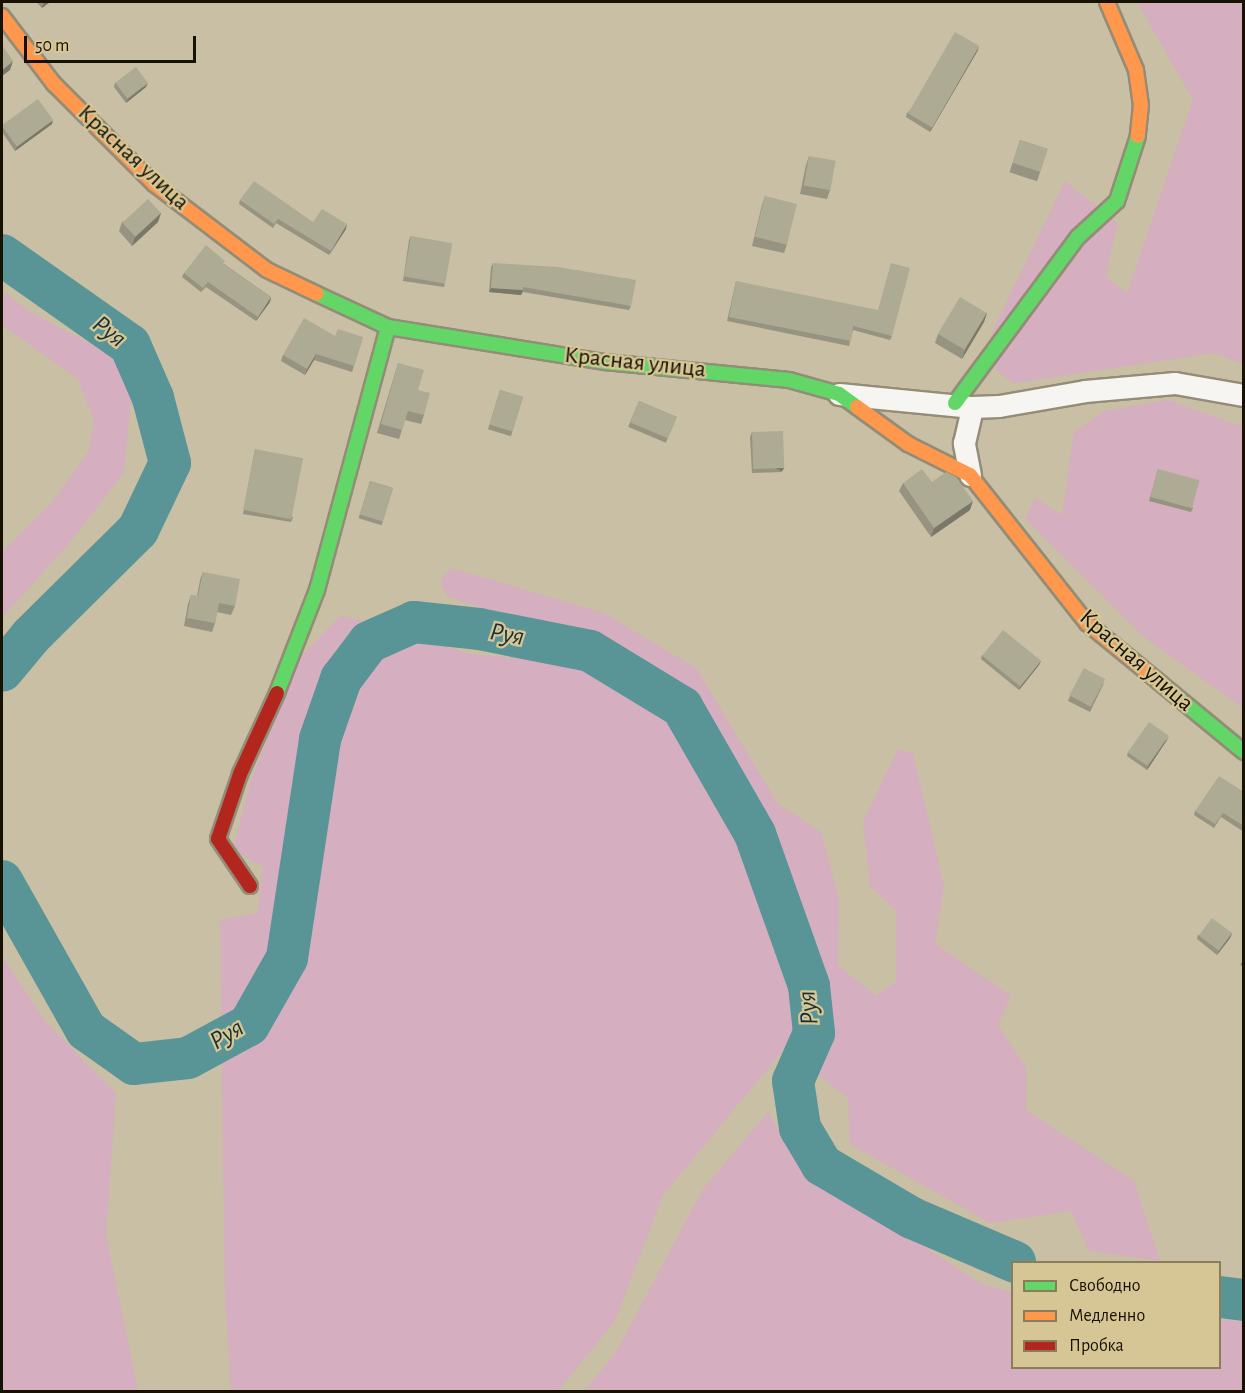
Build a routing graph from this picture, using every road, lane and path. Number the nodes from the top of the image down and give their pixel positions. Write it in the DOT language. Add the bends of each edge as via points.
graph roads {
  1 [pos="1107,2"];
  2 [pos="2,16"];
  3 [pos="388,327"];
  4 [pos="839,394"];
  5 [pos="1244,395"];
  6 [pos="964,405"];
  7 [pos="970,475"];
  8 [pos="1244,752"];
  9 [pos="250,886"];
  1 -- 6 [label="street" via="1136,70 1141,105 1137,141 1117,201 1078,237"];
  2 -- 3 [label="street, Красная улица" via="54,84 154,184 267,270"];
  3 -- 4 [label="street, Красная улица" via="605,362 789,380"];
  3 -- 9 [label="street" via="317,590 295,654 240,774 218,839"];
  4 -- 6 [label="street"];
  4 -- 7 [label="street, Красная улица" via="908,444"];
  5 -- 6 [label="street" via="1175,383 1085,391 999,406"];
  6 -- 7 [label="street" via="964,443"];
  7 -- 8 [label="street, Красная улица" via="1087,623"];
}
